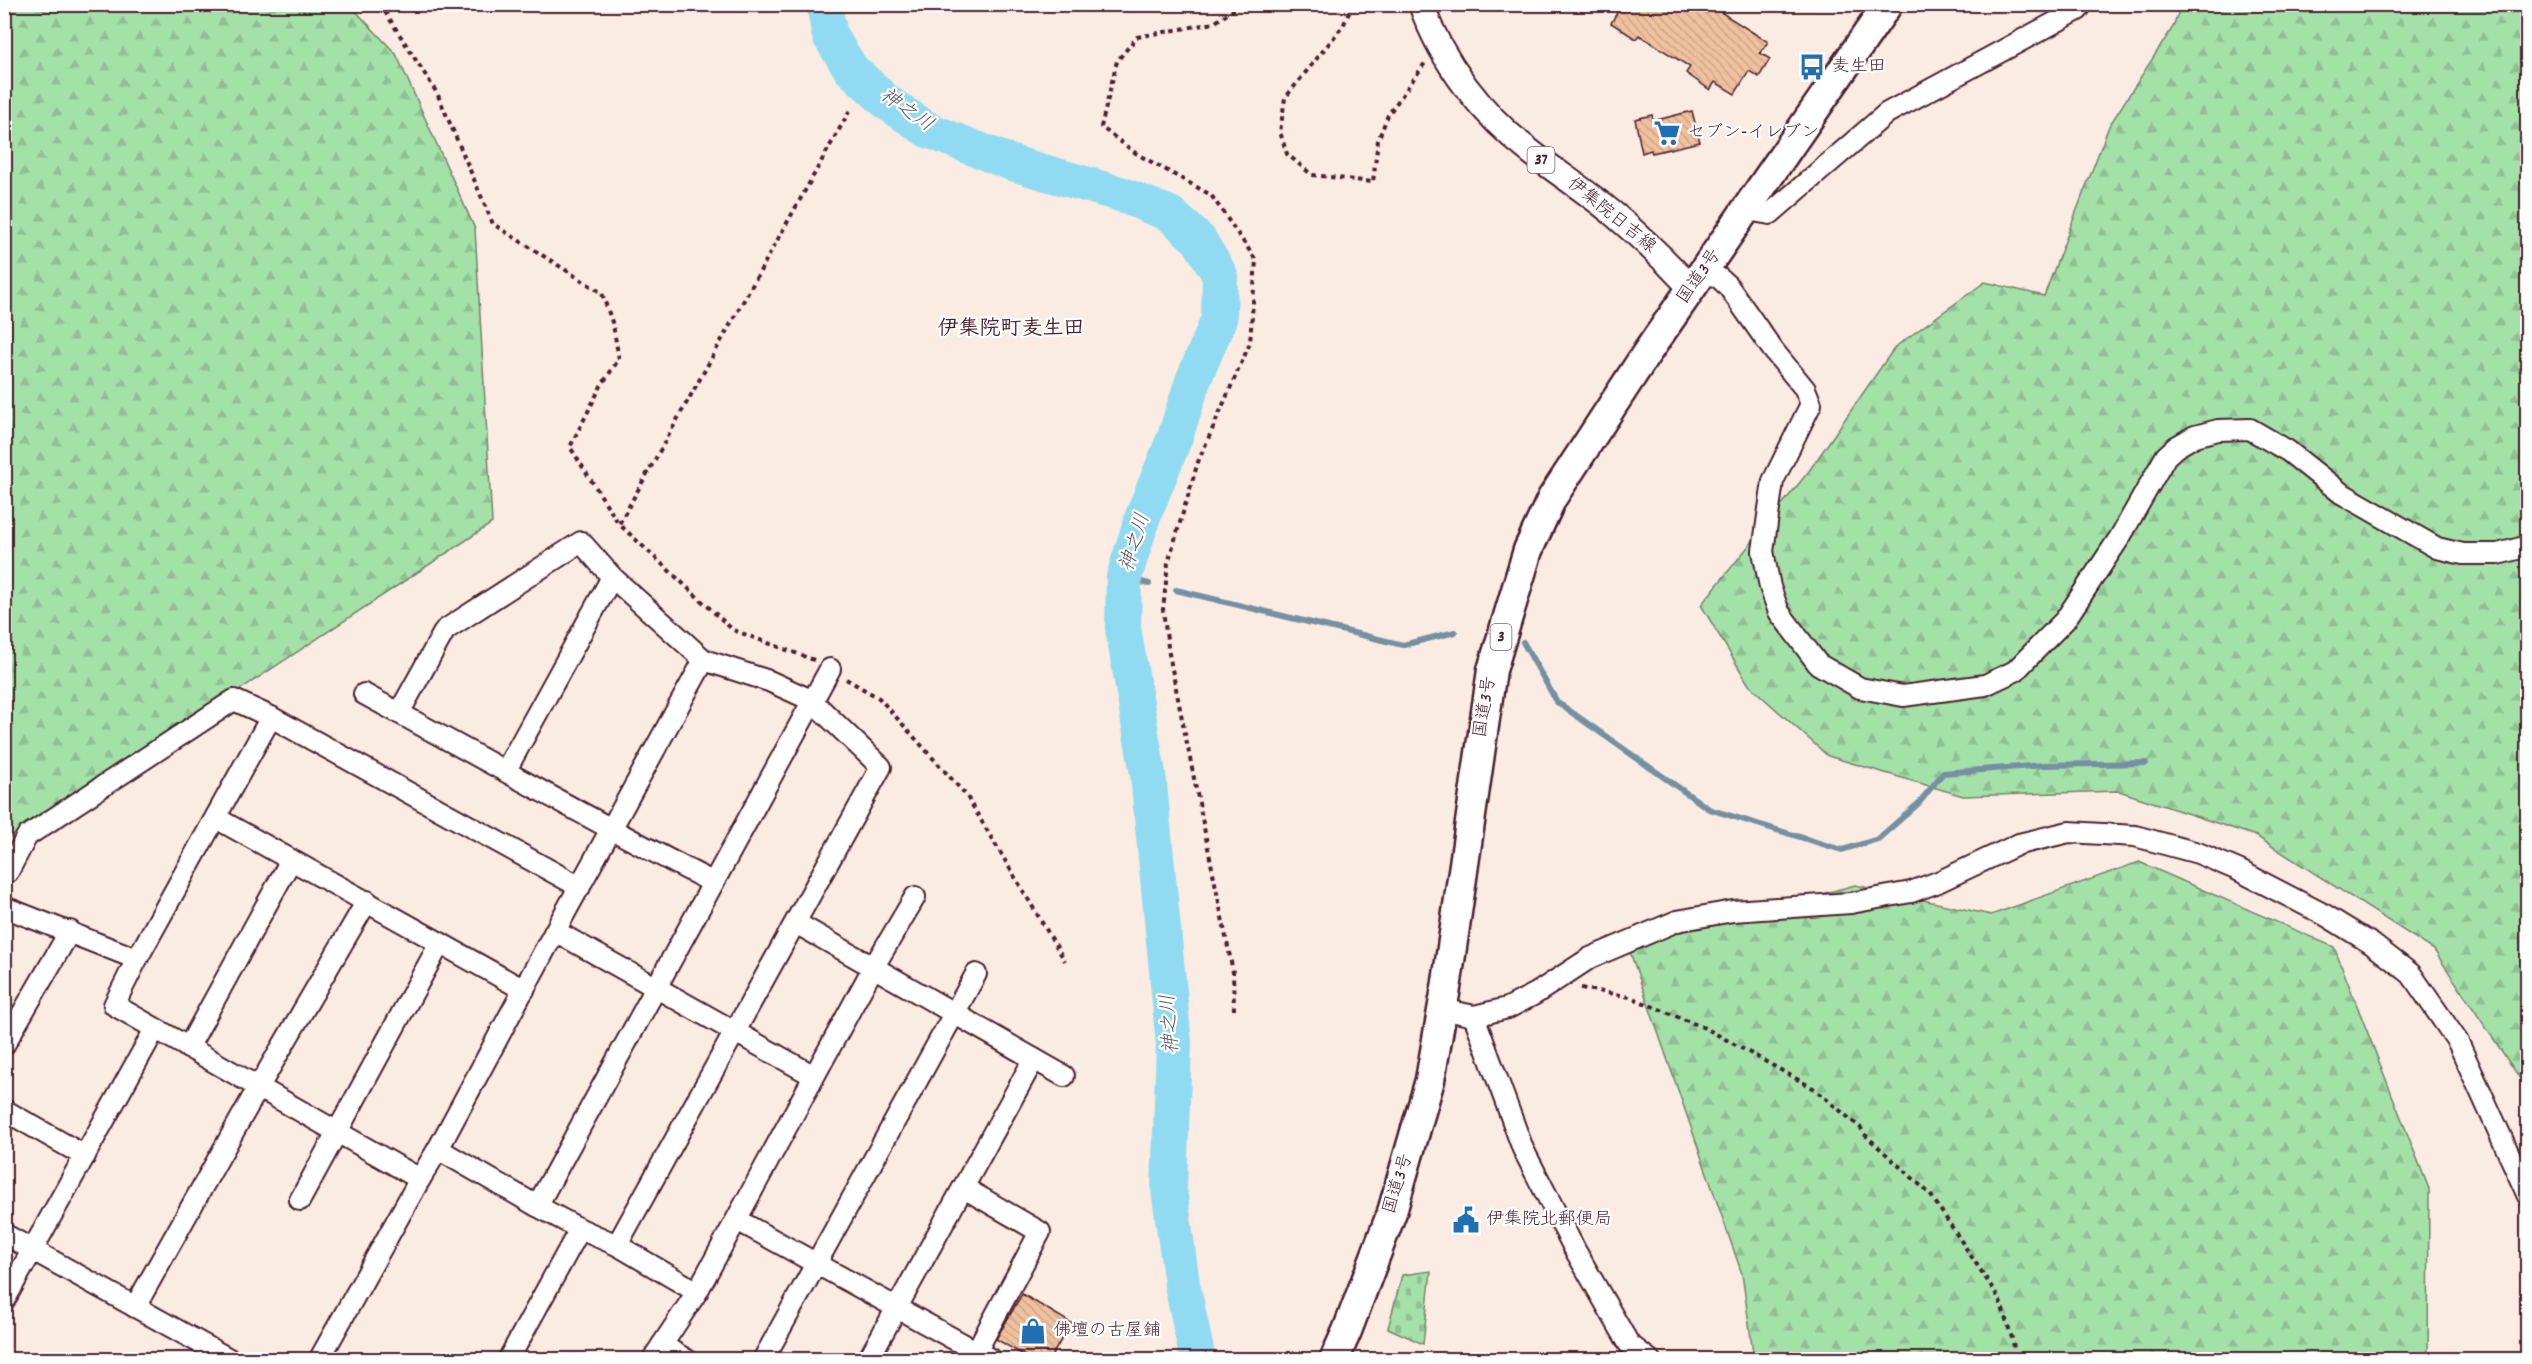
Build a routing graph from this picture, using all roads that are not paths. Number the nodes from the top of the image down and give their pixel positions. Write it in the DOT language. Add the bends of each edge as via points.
graph roads {
  1 [pos="1421,4"];
  2 [pos="1888,4"];
  3 [pos="2082,4"];
  4 [pos="1747,210"];
  5 [pos="1698,280"];
  6 [pos="2528,546"];
  7 [pos="612,577"];
  8 [pos="704,660"];
  9 [pos="830,669"];
  10 [pos="364,694"];
  11 [pos="812,700"];
  12 [pos="399,713"];
  13 [pos="271,717"];
  14 [pos="506,770"];
  15 [pos="216,818"];
  16 [pos="610,830"];
  17 [pos="291,860"];
  18 [pos="4,874"];
  19 [pos="712,882"];
  20 [pos="580,887"];
  21 [pos="915,897"];
  22 [pos="367,901"];
  23 [pos="4,907"];
  24 [pos="796,923"];
  25 [pos="70,931"];
  26 [pos="555,931"];
  27 [pos="440,943"];
  28 [pos="136,958"];
  29 [pos="873,968"];
  30 [pos="976,974"];
  31 [pos="657,989"];
  32 [pos="524,990"];
  33 [pos="1442,1009"];
  34 [pos="954,1013"];
  35 [pos="1474,1016"];
  36 [pos="155,1029"];
  37 [pos="734,1031"];
  38 [pos="4,1045"];
  39 [pos="188,1048"];
  40 [pos="1034,1059"];
  41 [pos="814,1076"];
  42 [pos="1064,1076"];
  43 [pos="258,1088"];
  44 [pos="4,1110"];
  45 [pos="338,1131"];
  46 [pos="438,1149"];
  47 [pos="85,1156"];
  48 [pos="420,1179"];
  49 [pos="964,1188"];
  50 [pos="2528,1196"];
  51 [pos="300,1200"];
  52 [pos="537,1206"];
  53 [pos="737,1220"];
  54 [pos="580,1229"];
  55 [pos="4,1234"];
  56 [pos="617,1245"];
  57 [pos="33,1250"];
  58 [pos="817,1262"];
  59 [pos="697,1293"];
  60 [pos="4,1301"];
  61 [pos="135,1307"];
  62 [pos="897,1308"];
  63 [pos="657,1352"];
  64 [pos="984,1355"];
  65 [pos="231,1359"];
  66 [pos="319,1359"];
  67 [pos="508,1359"];
  68 [pos="687,1359"];
  69 [pos="763,1359"];
  70 [pos="868,1359"];
  71 [pos="1334,1359"];
  72 [pos="1650,1359"];
  1 -- 5 [label="main road, 伊集院日吉線 / 37" via="1437,45 1456,74 1504,129"];
  2 -- 4 [label="highway, 国道3号 / 3"];
  3 -- 4 [label="street" via="2031,37 1887,113 1770,214"];
  4 -- 5 [label="highway, 国道3号 / 3"];
  5 -- 6 [label="street" via="1719,278 1728,286 1805,389 1811,404 1773,481 1763,551 1779,612 1818,664 1860,688 1903,696 1985,685 2015,671 2065,620 2120,537 2166,456 2195,436 2218,430 2250,429 2288,451 2341,493 2437,548 2463,554 2498,554"];
  5 -- 33 [label="highway, 国道3号 / 3" via="1552,498 1525,560 1492,670"];
  7 -- 8 [label="street"];
  7 -- 12 [label="street" via="581,542 445,630"];
  7 -- 14 [label="street"];
  8 -- 11 [label="street"];
  8 -- 16 [label="street"];
  9 -- 11 [label="street"];
  10 -- 12 [label="street"];
  11 -- 19 [label="street"];
  11 -- 24 [label="street" via="881,767"];
  12 -- 14 [label="street"];
  13 -- 15 [label="street"];
  13 -- 18 [label="street" via="234,700 27,836 9,872"];
  13 -- 20 [label="street"];
  14 -- 16 [label="street"];
  15 -- 17 [label="street"];
  15 -- 28 [label="street"];
  16 -- 19 [label="street"];
  16 -- 20 [label="street"];
  17 -- 22 [label="street"];
  17 -- 39 [label="street"];
  19 -- 31 [label="street"];
  20 -- 26 [label="street"];
  21 -- 29 [label="street"];
  22 -- 27 [label="street"];
  22 -- 43 [label="street"];
  23 -- 25 [label="street"];
  24 -- 29 [label="street"];
  24 -- 37 [label="street"];
  25 -- 28 [label="street"];
  25 -- 38 [label="street"];
  26 -- 31 [label="street"];
  26 -- 32 [label="street"];
  27 -- 32 [label="street"];
  27 -- 45 [label="street"];
  28 -- 36 [label="street" via="114,1005"];
  29 -- 34 [label="street"];
  29 -- 41 [label="street"];
  30 -- 34 [label="street"];
  31 -- 37 [label="street"];
  31 -- 52 [label="street"];
  32 -- 46 [label="street"];
  33 -- 35 [label="street"];
  33 -- 71 [label="highway, 国道3号 / 3" via="1430,1080 1392,1212"];
  34 -- 40 [label="street"];
  34 -- 58 [label="street"];
  35 -- 50 [label="street" via="1508,1008 1590,958 1677,921 1733,911 1851,903 1911,892 2019,844 2069,832 2135,836 2198,853 2238,870 2325,915 2411,974 2458,1042"];
  35 -- 72 [label="street" via="1523,1149 1629,1344"];
  36 -- 39 [label="street"];
  36 -- 47 [label="street"];
  37 -- 41 [label="street"];
  37 -- 56 [label="street"];
  39 -- 43 [label="street"];
  40 -- 42 [label="street"];
  40 -- 49 [label="street"];
  41 -- 53 [label="street"];
  43 -- 45 [label="street"];
  43 -- 61 [label="street"];
  44 -- 47 [label="street"];
  45 -- 48 [label="street"];
  45 -- 51 [label="street"];
  46 -- 48 [label="street"];
  46 -- 52 [label="street"];
  47 -- 57 [label="street"];
  48 -- 66 [label="street"];
  49 -- 62 [label="street"];
  49 -- 64 [label="street" via="1040,1232"];
  52 -- 54 [label="street"];
  53 -- 58 [label="street"];
  53 -- 59 [label="street"];
  54 -- 56 [label="street"];
  54 -- 67 [label="street"];
  55 -- 57 [label="street"];
  56 -- 59 [label="street"];
  57 -- 60 [label="street"];
  57 -- 61 [label="street"];
  58 -- 62 [label="street"];
  58 -- 69 [label="street"];
  59 -- 63 [label="street"];
  61 -- 65 [label="street"];
  62 -- 64 [label="street"];
  62 -- 70 [label="street"];
  63 -- 68 [label="street"];
}
